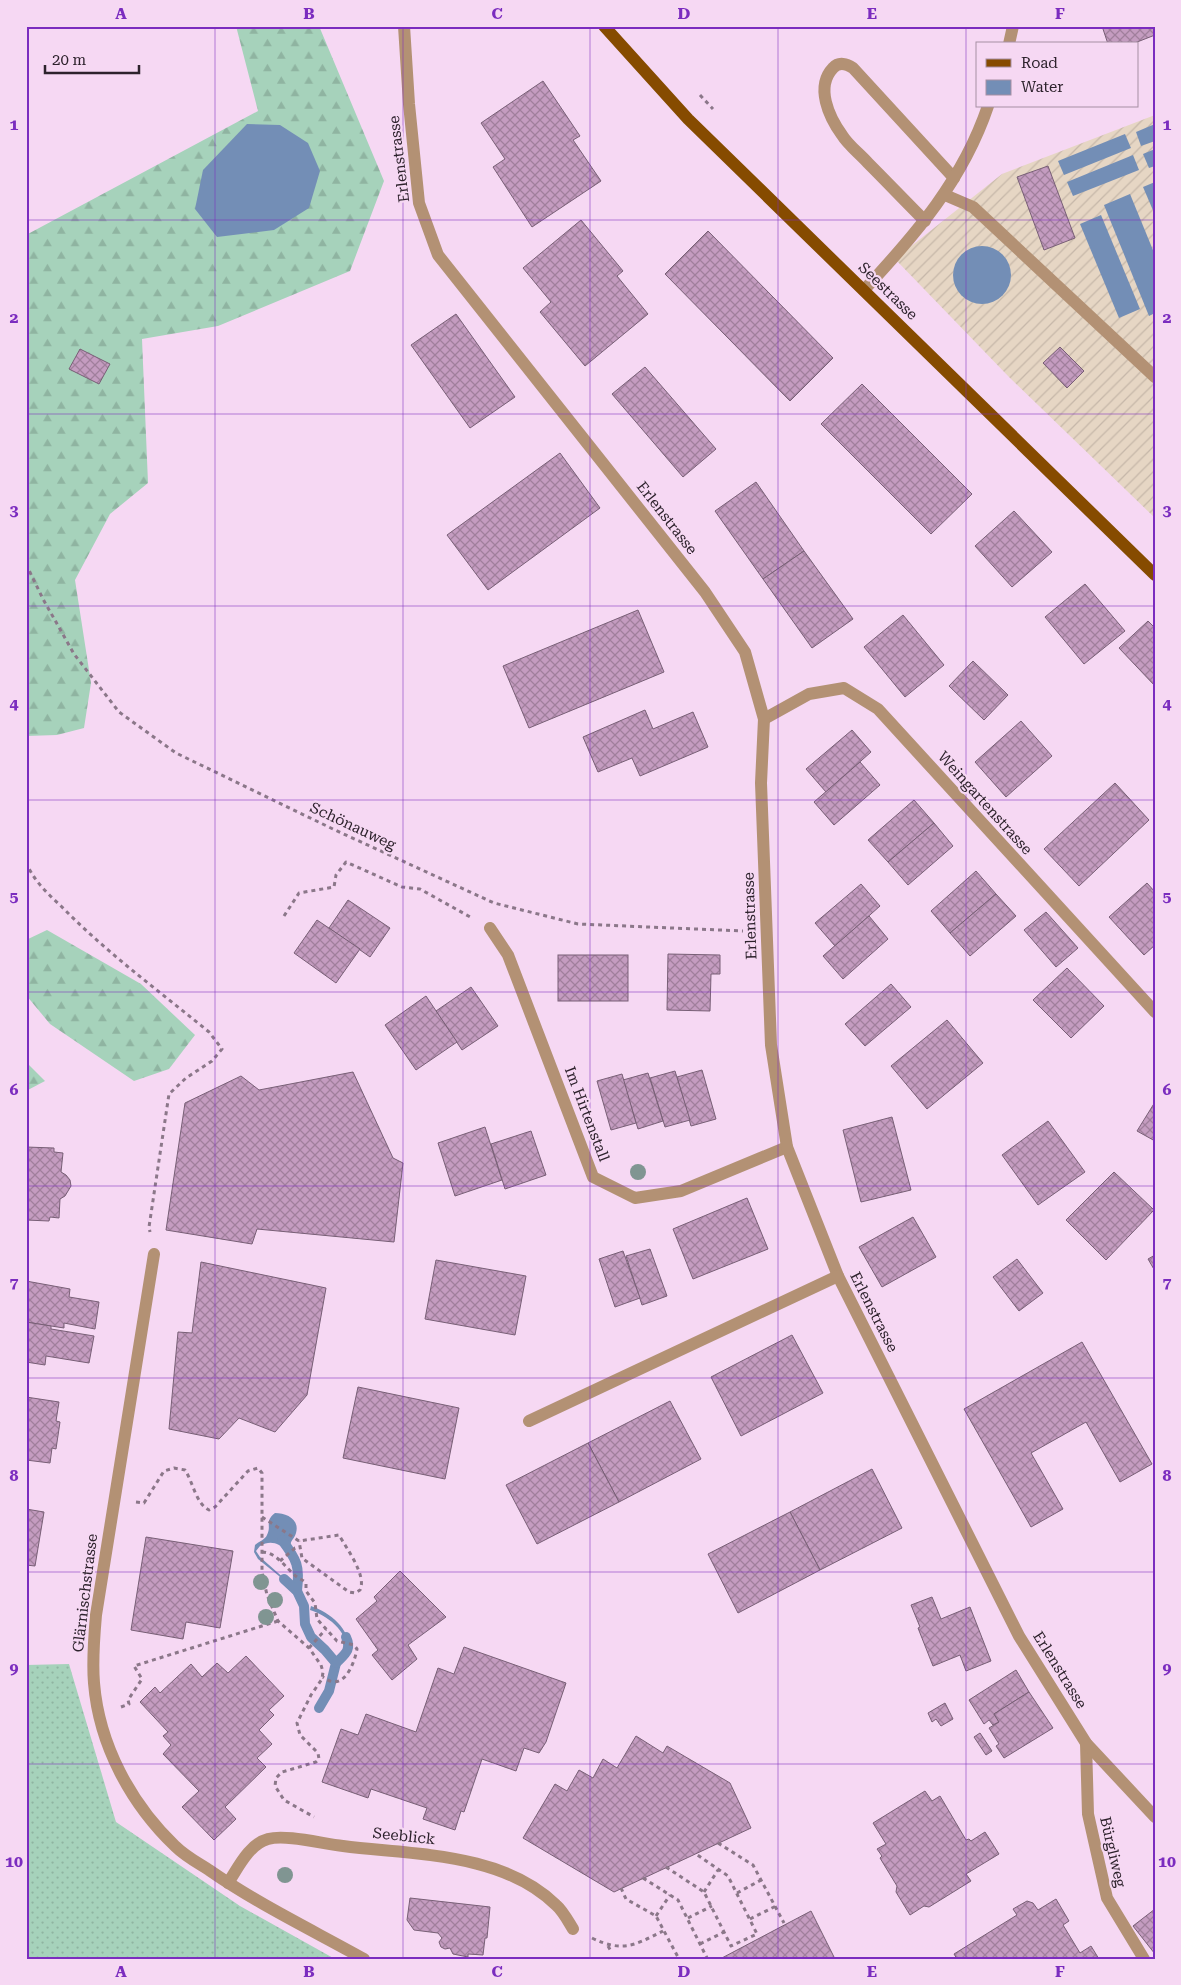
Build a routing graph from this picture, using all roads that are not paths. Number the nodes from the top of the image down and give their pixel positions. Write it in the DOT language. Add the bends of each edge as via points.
graph roads {
  1 [pos="404,26"];
  2 [pos="604,26"];
  3 [pos="1013,26"];
  4 [pos="1009,42"];
  5 [pos="987,108"];
  6 [pos="954,178"];
  7 [pos="944,195"];
  8 [pos="925,221"];
  9 [pos="864,290"];
  10 [pos="1155,377"];
  11 [pos="1155,575"];
  12 [pos="764,719"];
  13 [pos="490,928"];
  14 [pos="1155,1012"];
  15 [pos="787,1147"];
  16 [pos="154,1254"];
  17 [pos="838,1276"];
  18 [pos="529,1422"];
  19 [pos="1086,1743"];
  20 [pos="1155,1816"];
  21 [pos="228,1883"];
  22 [pos="574,1929"];
  23 [pos="364,1959"];
  24 [pos="1144,1959"];
  1 -- 12 [label="street, Erlenstrasse" via="419,203 438,255 704,592 744,652"];
  2 -- 9 [label="main road, Seestrasse" via="688,119"];
  3 -- 4 [label="street"];
  5 -- 6 [label="street"];
  6 -- 7 [label="street"];
  6 -- 8 [label="street" via="854,68 846,64 832,69 824,92 826,104 842,136"];
  7 -- 8 [label="street"];
  7 -- 10 [label="street" via="973,207"];
  8 -- 9 [label="street"];
  9 -- 11 [label="main road, Seestrasse"];
  12 -- 14 [label="street, Weingartenstrasse" via="809,694 844,688 878,709"];
  12 -- 15 [label="street, Erlenstrasse" via="761,783 771,1045"];
  13 -- 15 [label="street, Im Hirtenstall" via="508,954 594,1177 635,1198 681,1191"];
  15 -- 17 [label="street, Erlenstrasse"];
  16 -- 21 [label="street, Glärnischstrasse" via="96,1615 94,1684 111,1754 128,1788 176,1848"];
  17 -- 18 [label="street"];
  17 -- 19 [label="street, Erlenstrasse" via="1019,1636"];
  19 -- 20 [label="street, Erlenstrasse"];
  19 -- 24 [label="street, Bürgliweg" via="1088,1814 1107,1898"];
  21 -- 22 [label="street, Seeblick" via="254,1847 267,1839 282,1837 450,1858 478,1864 536,1890 556,1905"];
  21 -- 23 [label="street, Glärnischstrasse"];
}
